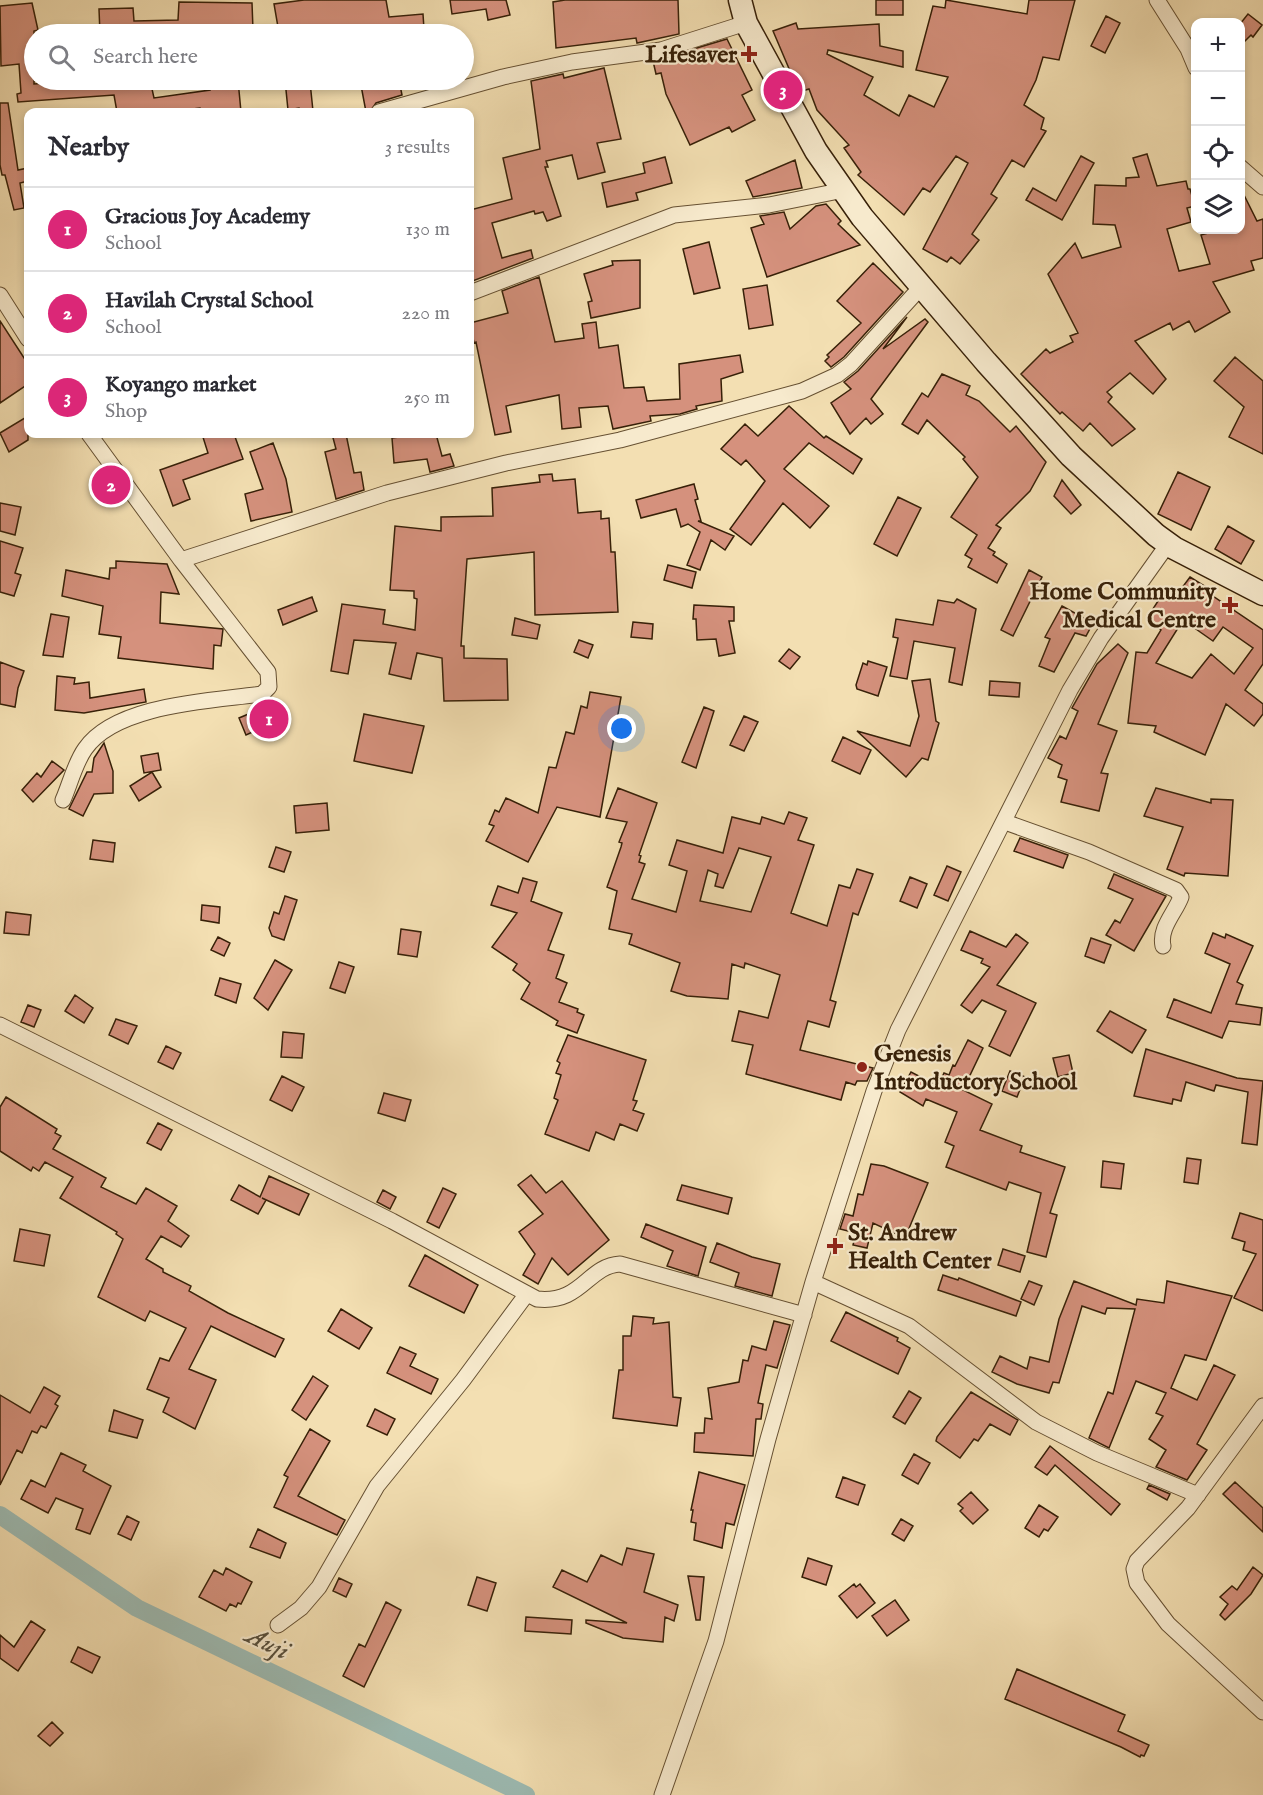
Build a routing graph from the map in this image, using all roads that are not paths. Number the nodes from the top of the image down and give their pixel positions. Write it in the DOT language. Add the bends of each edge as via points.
graph roads {
  1 [pos="740,0"];
  2 [pos="1157,0"];
  3 [pos="746,23"];
  4 [pos="1191,56"];
  5 [pos="474,84"];
  6 [pos="455,90"];
  7 [pos="393,108"];
  8 [pos="1245,171"];
  9 [pos="1263,187"];
  10 [pos="844,190"];
  11 [pos="921,287"];
  12 [pos="474,291"];
  13 [pos="0,295"];
  14 [pos="24,333"];
  15 [pos="94,438"];
  16 [pos="1168,544"];
  17 [pos="181,560"];
  18 [pos="1263,594"];
  19 [pos="63,800"];
  20 [pos="1005,822"];
  21 [pos="1163,946"];
  22 [pos="0,1025"];
  23 [pos="813,1282"];
  24 [pos="526,1295"];
  25 [pos="804,1315"];
  26 [pos="1263,1406"];
  27 [pos="1198,1495"];
  28 [pos="278,1625"];
  29 [pos="1263,1712"];
  30 [pos="662,1795"];
  1 -- 3 [label="street"];
  2 -- 4 [label="street"];
  3 -- 5 [label="street" via="661,50 572,62"];
  3 -- 10 [label="street" via="816,151"];
  6 -- 7 [label="street"];
  8 -- 9 [label="street"];
  10 -- 11 [label="street"];
  10 -- 12 [label="street" via="769,205 674,215"];
  11 -- 16 [label="street" via="1071,456"];
  11 -- 17 [label="street" via="851,364 802,391 620,440 387,493"];
  13 -- 14 [label="street"];
  15 -- 17 [label="street"];
  16 -- 18 [label="street"];
  16 -- 20 [label="street" via="1101,638 1070,690"];
  17 -- 19 [label="street" via="268,672 269,687 262,694 159,710 122,721 98,734 84,750"];
  20 -- 21 [label="street" via="1089,852 1176,890 1181,897 1161,938"];
  20 -- 23 [label="street" via="898,1030 874,1091"];
  22 -- 24 [label="street" via="392,1221"];
  23 -- 25 [label="street"];
  23 -- 27 [label="street" via="909,1326 1036,1422 1096,1453"];
  24 -- 25 [label="street" via="546,1300 563,1298 604,1269 620,1264"];
  24 -- 28 [label="street" via="377,1486 319,1587 301,1608"];
  25 -- 30 [label="street" via="716,1641"];
  26 -- 27 [label="street"];
  27 -- 29 [label="street" via="1137,1561 1137,1582 1168,1624"];
}
